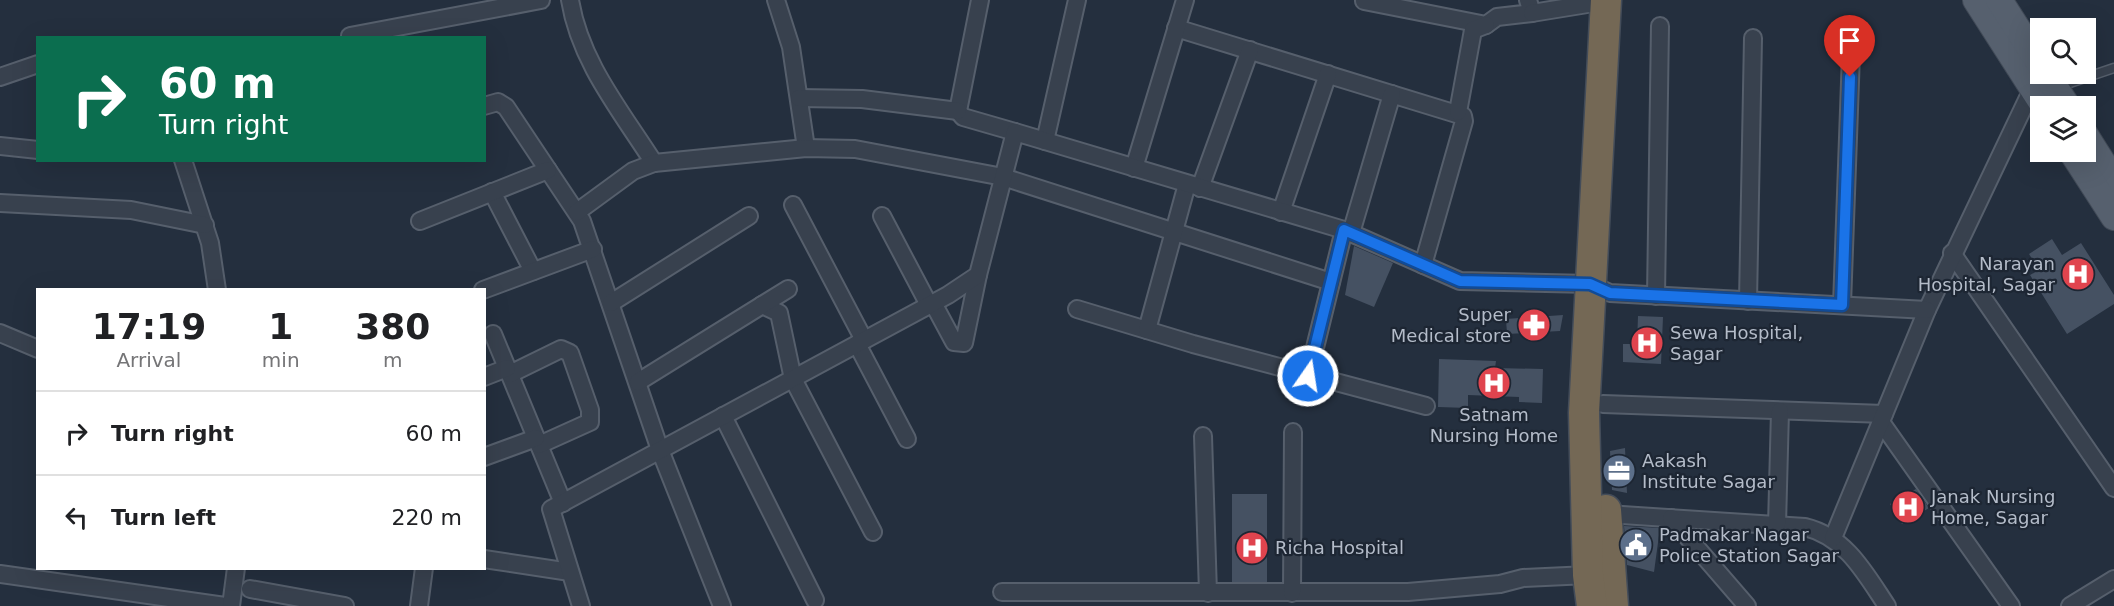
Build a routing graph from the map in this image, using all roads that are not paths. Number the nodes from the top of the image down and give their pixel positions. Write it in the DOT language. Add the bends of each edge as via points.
graph roads {
  1 [pos="541,0"];
  2 [pos="570,0"];
  3 [pos="776,0"];
  4 [pos="980,0"];
  5 [pos="1077,0"];
  6 [pos="1185,0"];
  7 [pos="1611,0"];
  8 [pos="1976,0"];
  9 [pos="1999,0"];
  10 [pos="1364,1"];
  11 [pos="1530,6"];
  12 [pos="1486,25"];
  13 [pos="1660,26"];
  14 [pos="1176,28"];
  15 [pos="350,36"];
  16 [pos="1753,38"];
  17 [pos="2030,48"];
  18 [pos="1250,50"];
  19 [pos="1851,54"];
  20 [pos="36,65"];
  21 [pos="2114,68"];
  22 [pos="1328,74"];
  23 [pos="0,77"];
  24 [pos="2048,89"];
  25 [pos="1392,94"];
  26 [pos="799,98"];
  27 [pos="486,105"];
  28 [pos="958,111"];
  29 [pos="1458,112"];
  30 [pos="1014,132"];
  31 [pos="1045,141"];
  32 [pos="0,146"];
  33 [pos="806,148"];
  34 [pos="36,150"];
  35 [pos="2096,152"];
  36 [pos="184,162"];
  37 [pos="2078,162"];
  38 [pos="654,163"];
  39 [pos="1134,168"];
  40 [pos="548,170"];
  41 [pos="1003,177"];
  42 [pos="2114,181"];
  43 [pos="1194,186"];
  44 [pos="492,192"];
  45 [pos="0,203"];
  46 [pos="793,205"];
  47 [pos="577,212"];
  48 [pos="1281,212"];
  49 [pos="749,216"];
  50 [pos="882,216"];
  51 [pos="2114,217"];
  52 [pos="420,221"];
  53 [pos="205,225"];
  54 [pos="1348,231"];
  55 [pos="1174,232"];
  56 [pos="592,249"];
  57 [pos="1952,253"];
  58 [pos="1423,265"];
  59 [pos="533,271"];
  60 [pos="978,275"];
  61 [pos="1331,282"];
  62 [pos="217,288"];
  63 [pos="486,289"];
  64 [pos="788,289"];
  65 [pos="1600,289"];
  66 [pos="1656,296"];
  67 [pos="1748,301"];
  68 [pos="611,303"];
  69 [pos="931,304"];
  70 [pos="762,305"];
  71 [pos="1842,305"];
  72 [pos="1077,309"];
  73 [pos="1927,310"];
  74 [pos="1147,330"];
  75 [pos="0,333"];
  76 [pos="494,334"];
  77 [pos="861,342"];
  78 [pos="36,348"];
  79 [pos="508,371"];
  80 [pos="486,376"];
  81 [pos="1308,376"];
  82 [pos="794,378"];
  83 [pos="638,382"];
  84 [pos="1603,404"];
  85 [pos="1426,406"];
  86 [pos="1780,411"];
  87 [pos="723,417"];
  88 [pos="1882,418"];
  89 [pos="1293,432"];
  90 [pos="1203,436"];
  91 [pos="907,439"];
  92 [pos="538,442"];
  93 [pos="660,450"];
  94 [pos="486,456"];
  95 [pos="2114,488"];
  96 [pos="563,503"];
  97 [pos="1607,514"];
  98 [pos="1671,518"];
  99 [pos="1777,525"];
  100 [pos="873,532"];
  101 [pos="1833,538"];
  102 [pos="486,559"];
  103 [pos="236,570"];
  104 [pos="424,570"];
  105 [pos="570,573"];
  106 [pos="0,574"];
  107 [pos="1588,575"];
  108 [pos="2114,579"];
  109 [pos="250,589"];
  110 [pos="1002,592"];
  111 [pos="1292,593"];
  112 [pos="1219,597"];
  113 [pos="1048,599"];
  114 [pos="1314,599"];
  115 [pos="815,600"];
  116 [pos="1141,600"];
  117 [pos="1879,604"];
  118 [pos="225,606"];
  119 [pos="231,606"];
  120 [pos="345,606"];
  121 [pos="419,606"];
  122 [pos="580,606"];
  123 [pos="722,606"];
  124 [pos="1592,606"];
  125 [pos="1613,606"];
  126 [pos="1747,606"];
  127 [pos="2012,606"];
  128 [pos="2070,606"];
  1 -- 15 [label="street"];
  2 -- 38 [label="street" via="578,37 591,64"];
  3 -- 26 [label="street" via="791,47"];
  4 -- 28 [label="street"];
  5 -- 31 [label="street"];
  6 -- 14 [label="street"];
  7 -- 11 [label="street"];
  7 -- 65 [label="highway"];
  8 -- 24 [label="main road"];
  9 -- 17 [label="main road"];
  10 -- 12 [label="street"];
  11 -- 12 [label="street"];
  12 -- 29 [label="street" via="1473,30"];
  13 -- 66 [label="street"];
  14 -- 18 [label="street"];
  14 -- 39 [label="street"];
  16 -- 67 [label="street"];
  18 -- 22 [label="street"];
  18 -- 43 [label="street"];
  19 -- 71 [label="street"];
  20 -- 23 [label="street"];
  21 -- 24 [label="lane"];
  22 -- 25 [label="street"];
  22 -- 48 [label="street"];
  24 -- 57 [label="street"];
  25 -- 29 [label="street"];
  25 -- 54 [label="street"];
  26 -- 28 [label="street" via="862,99"];
  26 -- 33 [label="street"];
  27 -- 40 [label="street" via="498,102 506,107"];
  28 -- 30 [label="street" via="963,117"];
  29 -- 58 [label="street" via="1464,121"];
  30 -- 31 [label="street"];
  30 -- 41 [label="street"];
  31 -- 39 [label="street"];
  32 -- 34 [label="street"];
  33 -- 38 [label="street"];
  33 -- 41 [label="street" via="855,149"];
  35 -- 42 [label="main road"];
  36 -- 53 [label="street"];
  37 -- 51 [label="main road"];
  38 -- 47 [label="street" via="633,171"];
  39 -- 43 [label="street"];
  40 -- 44 [label="street"];
  40 -- 47 [label="street"];
  41 -- 55 [label="street"];
  41 -- 60 [label="street"];
  43 -- 48 [label="street"];
  43 -- 55 [label="street"];
  44 -- 52 [label="street"];
  44 -- 59 [label="street"];
  45 -- 53 [label="street" via="123,209"];
  46 -- 77 [label="street"];
  47 -- 56 [label="street"];
  48 -- 54 [label="street"];
  49 -- 68 [label="street"];
  50 -- 69 [label="street"];
  53 -- 62 [label="street"];
  54 -- 58 [label="street"];
  54 -- 61 [label="street"];
  55 -- 61 [label="street"];
  55 -- 74 [label="street"];
  56 -- 59 [label="street"];
  56 -- 68 [label="street"];
  57 -- 73 [label="street"];
  57 -- 95 [label="street"];
  58 -- 65 [label="street" via="1460,281"];
  59 -- 63 [label="street"];
  60 -- 69 [label="street"];
  60 -- 69 [label="street" via="964,343 954,342"];
  61 -- 81 [label="street"];
  64 -- 70 [label="street"];
  65 -- 66 [label="street"];
  65 -- 84 [label="highway"];
  65 -- 107 [label="highway" via="1584,413"];
  66 -- 67 [label="street"];
  67 -- 71 [label="street"];
  68 -- 83 [label="street"];
  69 -- 77 [label="street"];
  70 -- 82 [label="street" via="779,313"];
  70 -- 83 [label="street"];
  71 -- 73 [label="street"];
  72 -- 74 [label="street"];
  73 -- 88 [label="street"];
  74 -- 81 [label="street"];
  75 -- 78 [label="street"];
  76 -- 79 [label="street"];
  77 -- 82 [label="street"];
  77 -- 91 [label="street"];
  79 -- 80 [label="street"];
  79 -- 92 [label="street"];
  79 -- 92 [label="street" via="561,349 570,353 590,410 590,422"];
  81 -- 85 [label="street"];
  82 -- 87 [label="street"];
  82 -- 100 [label="street"];
  83 -- 93 [label="street"];
  84 -- 86 [label="street"];
  84 -- 97 [label="highway"];
  86 -- 88 [label="street"];
  86 -- 99 [label="street"];
  87 -- 93 [label="street"];
  87 -- 115 [label="street"];
  88 -- 101 [label="street"];
  88 -- 127 [label="street"];
  89 -- 111 [label="street"];
  90 -- 112 [label="street"];
  92 -- 94 [label="street"];
  92 -- 96 [label="street"];
  93 -- 96 [label="street"];
  93 -- 123 [label="street"];
  96 -- 105 [label="street" via="551,509"];
  97 -- 98 [label="street"];
  97 -- 125 [label="highway"];
  98 -- 99 [label="street"];
  98 -- 126 [label="street"];
  99 -- 101 [label="street" via="1820,530"];
  101 -- 117 [label="street" via="1856,561"];
  102 -- 105 [label="street"];
  103 -- 119 [label="street"];
  104 -- 121 [label="street"];
  105 -- 122 [label="street"];
  106 -- 118 [label="street"];
  107 -- 114 [label="street"];
  107 -- 124 [label="highway"];
  108 -- 128 [label="street"];
  109 -- 120 [label="street"];
  110 -- 113 [label="street"];
  111 -- 112 [label="street"];
  111 -- 114 [label="street"];
  112 -- 116 [label="street"];
  113 -- 116 [label="street"];
}
